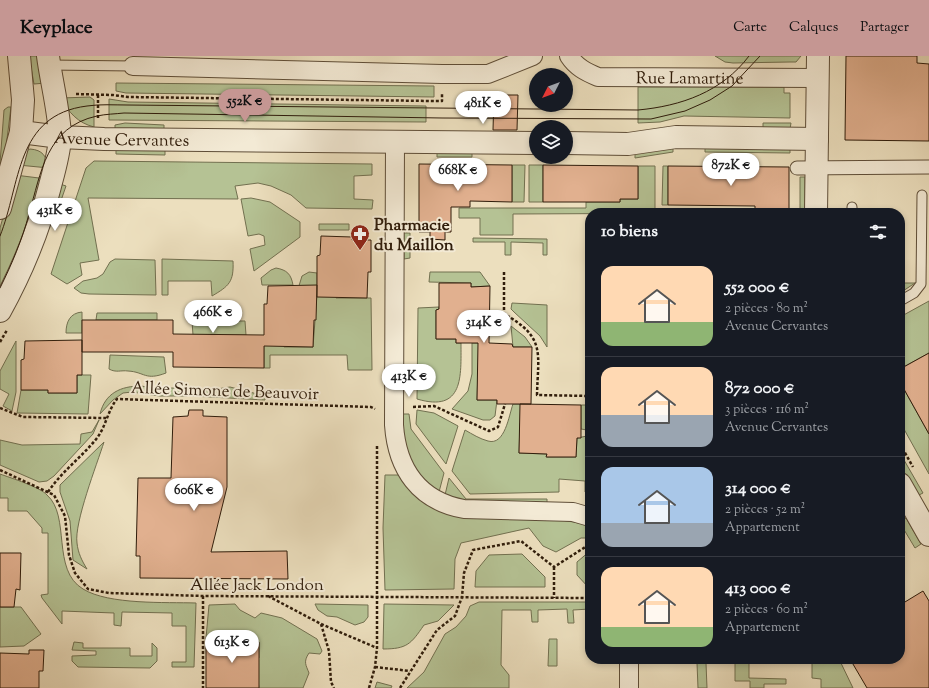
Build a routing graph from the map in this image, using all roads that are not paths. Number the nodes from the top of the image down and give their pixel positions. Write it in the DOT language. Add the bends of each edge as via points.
graph roads {
  1 [pos="19,56"];
  2 [pos="533,56"];
  3 [pos="569,56"];
  4 [pos="818,56"];
  5 [pos="48,61"];
  6 [pos="133,66"];
  7 [pos="818,78"];
  8 [pos="20,132"];
  9 [pos="60,137"];
  10 [pos="817,139"];
  11 [pos="396,142"];
  12 [pos="529,143"];
  13 [pos="573,143"];
  14 [pos="929,167"];
  15 [pos="807,168"];
  16 [pos="922,195"];
  17 [pos="0,208"];
  18 [pos="815,208"];
  19 [pos="905,298"];
  20 [pos="0,311"];
  21 [pos="905,493"];
  22 [pos="585,516"];
  23 [pos="929,535"];
  24 [pos="629,664"];
  25 [pos="629,688"];
  1 -- 8 [label="street" via="23,100"];
  2 -- 6 [label="street" via="488,74"];
  3 -- 7 [label="street, Rue Lamartine" via="574,64 598,77"];
  4 -- 7 [label="street"];
  5 -- 6 [label="lane"];
  5 -- 9 [label="street"];
  7 -- 10 [label="street"];
  8 -- 9 [label="street, Avenue Cervantes"];
  8 -- 17 [label="street"];
  9 -- 11 [label="street, Avenue Cervantes"];
  9 -- 20 [label="street" via="53,176 34,241"];
  10 -- 13 [label="street" via="676,137 628,144"];
  10 -- 15 [label="street"];
  11 -- 12 [label="street, Avenue Cervantes"];
  11 -- 22 [label="street" via="385,408 404,468 423,491 435,500 450,506 464,509 573,512"];
  14 -- 15 [label="street"];
  15 -- 18 [label="street"];
  16 -- 19 [label="lane" via="921,284 914,293"];
  21 -- 23 [label="street"];
  24 -- 25 [label="street"];
}
